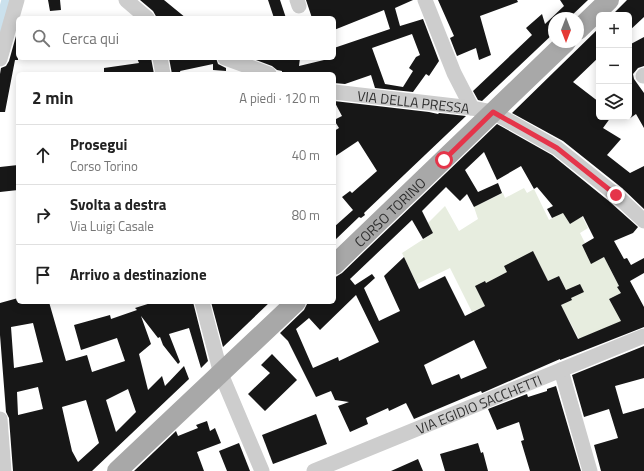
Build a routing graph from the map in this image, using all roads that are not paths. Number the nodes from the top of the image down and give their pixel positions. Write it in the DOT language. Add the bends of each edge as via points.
graph roads {
  1 [pos="17,0"];
  2 [pos="126,0"];
  3 [pos="425,0"];
  4 [pos="609,0"];
  5 [pos="145,16"];
  6 [pos="584,24"];
  7 [pos="560,48"];
  8 [pos="0,59"];
  9 [pos="160,60"];
  10 [pos="230,60"];
  11 [pos="163,72"];
  12 [pos="264,72"];
  13 [pos="336,92"];
  14 [pos="472,108"];
  15 [pos="493,112"];
  16 [pos="644,221"];
  17 [pos="336,263"];
  18 [pos="203,304"];
  19 [pos="294,304"];
  20 [pos="644,336"];
  21 [pos="560,370"];
  22 [pos="221,374"];
  23 [pos="0,419"];
  24 [pos="4,471"];
  25 [pos="117,471"];
  26 [pos="262,471"];
  27 [pos="314,471"];
  28 [pos="590,471"];
  1 -- 8 [label="street"];
  2 -- 5 [label="street"];
  3 -- 14 [label="street" via="454,73"];
  4 -- 6 [label="main road"];
  7 -- 15 [label="main road, CORSO TORINO"];
  9 -- 11 [label="street"];
  10 -- 12 [label="street"];
  13 -- 14 [label="street, VIA DELLA PRESSA"];
  14 -- 15 [label="street, VIA DELLA PRESSA"];
  15 -- 16 [label="street, VIA DELLA PRESSA" via="557,148"];
  15 -- 17 [label="main road, CORSO TORINO"];
  18 -- 22 [label="street"];
  19 -- 22 [label="main road"];
  20 -- 21 [label="street, VIA EGIDIO SACCHETTI"];
  21 -- 27 [label="street, VIA EGIDIO SACCHETTI"];
  21 -- 28 [label="street"];
  22 -- 25 [label="main road"];
  22 -- 26 [label="street"];
  23 -- 24 [label="street"];
}
